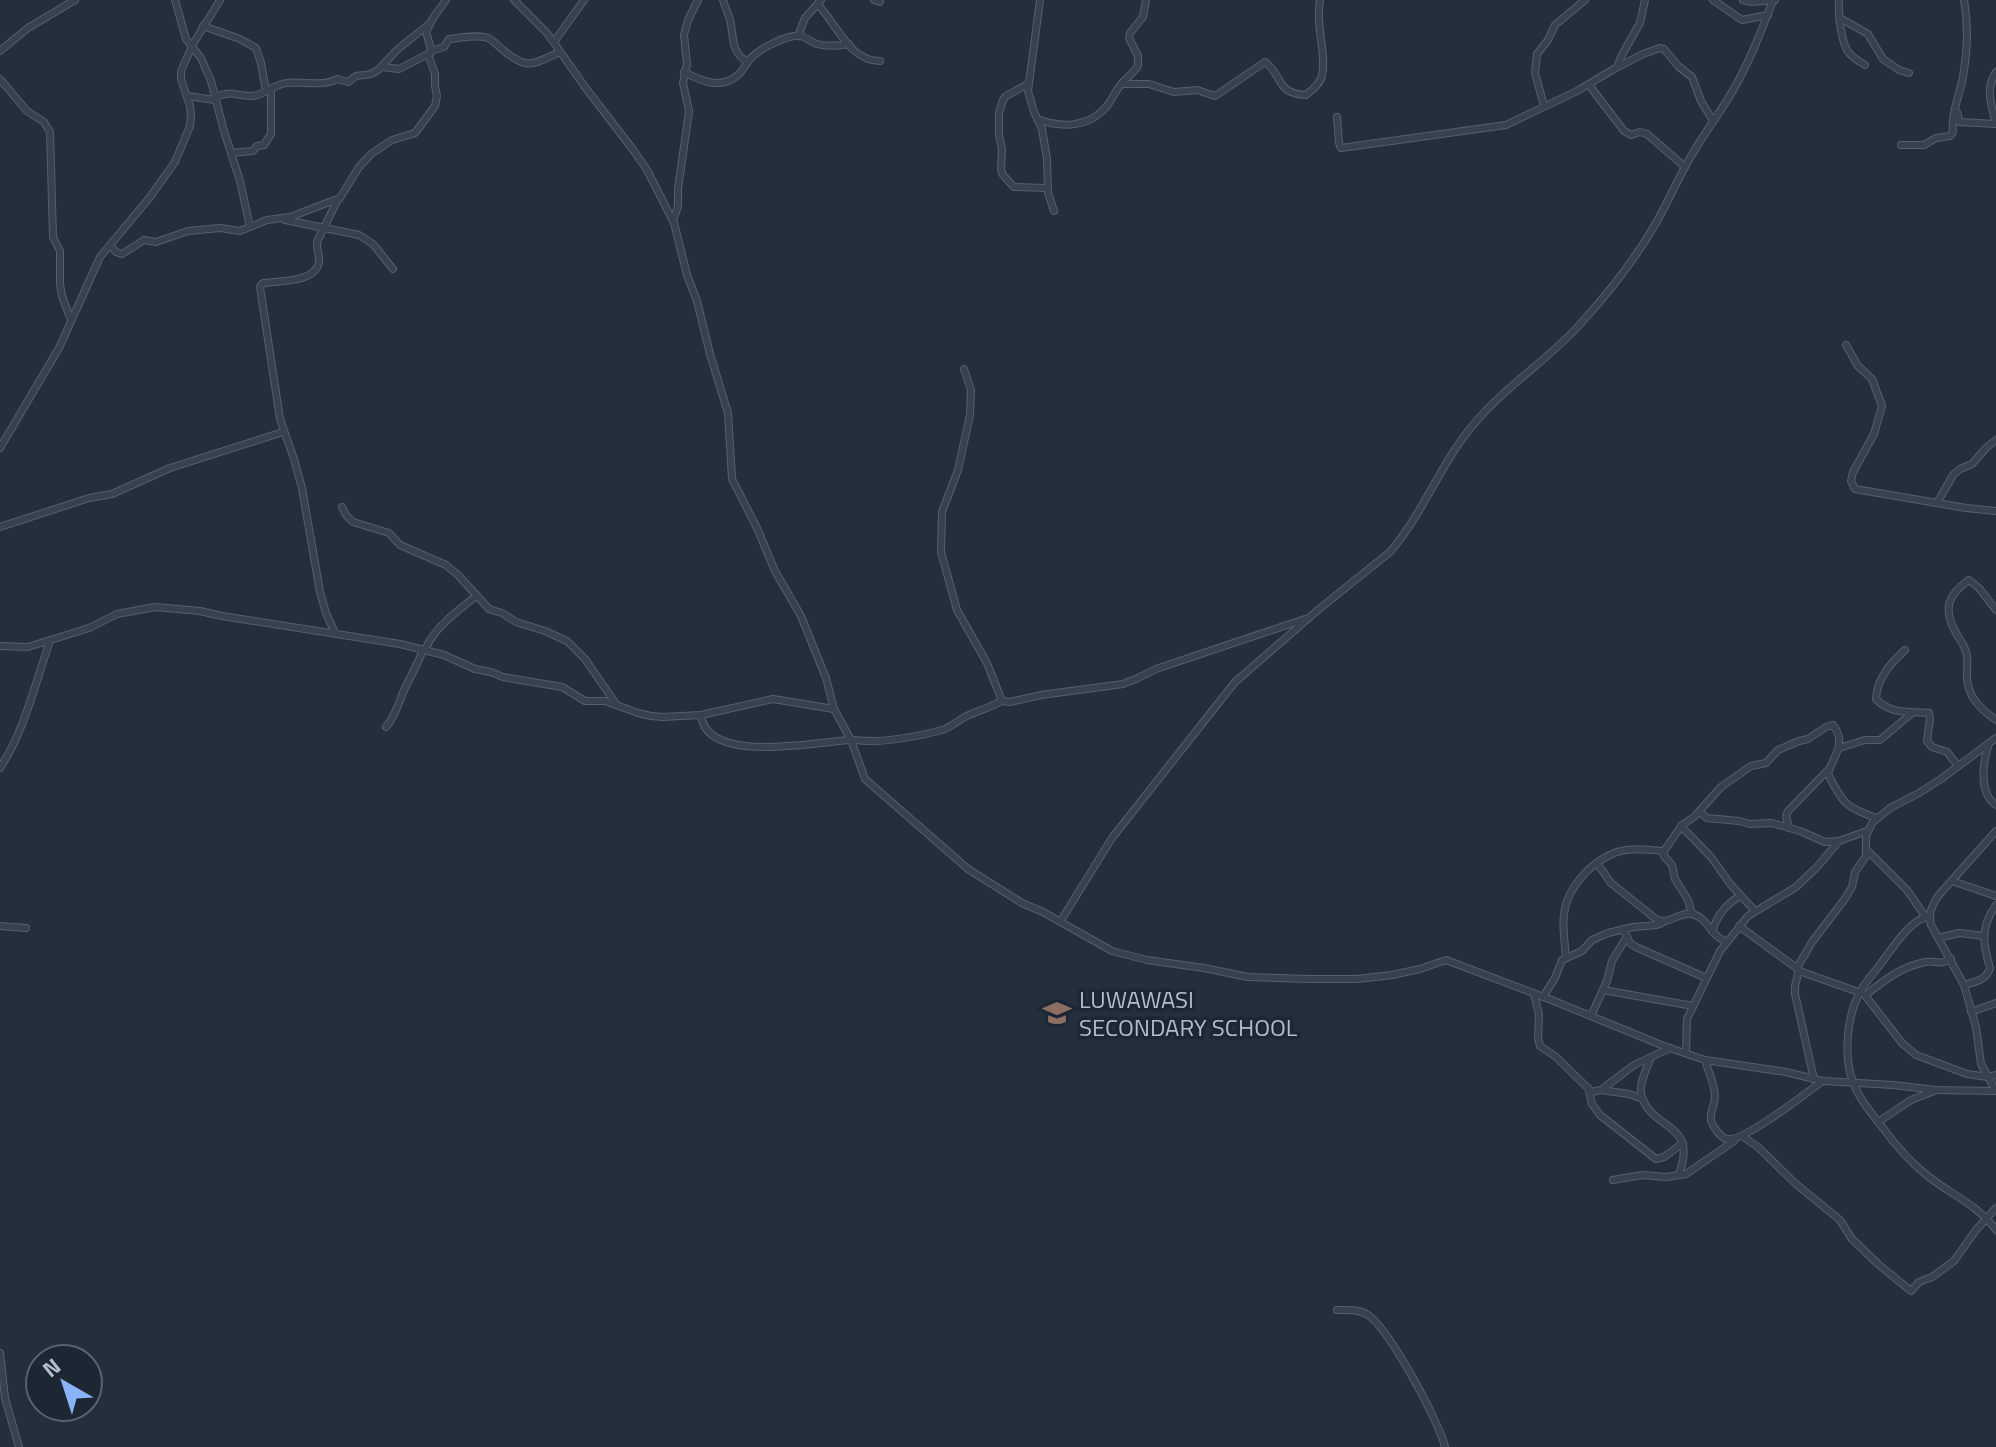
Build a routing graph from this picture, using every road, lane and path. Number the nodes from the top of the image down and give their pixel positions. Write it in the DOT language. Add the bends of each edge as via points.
graph roads {
  1 [pos="75,0"];
  2 [pos="175,0"];
  3 [pos="220,0"];
  4 [pos="446,0"];
  5 [pos="514,0"];
  6 [pos="584,0"];
  7 [pos="698,0"];
  8 [pos="723,0"];
  9 [pos="1040,0"];
  10 [pos="1146,0"];
  11 [pos="1320,0"];
  12 [pos="1585,0"];
  13 [pos="1645,0"];
  14 [pos="1713,0"];
  15 [pos="1743,0"];
  16 [pos="1775,0"];
  17 [pos="1839,0"];
  18 [pos="1964,0"];
  19 [pos="820,2"];
  20 [pos="1768,15"];
  21 [pos="1840,18"];
  22 [pos="429,24"];
  23 [pos="203,26"];
  24 [pos="798,36"];
  25 [pos="554,42"];
  26 [pos="849,44"];
  27 [pos="191,47"];
  28 [pos="0,51"];
  29 [pos="430,52"];
  30 [pos="560,52"];
  31 [pos="880,61"];
  32 [pos="748,62"];
  33 [pos="1865,65"];
  34 [pos="382,67"];
  35 [pos="1617,67"];
  36 [pos="684,72"];
  37 [pos="1996,72"];
  38 [pos="1909,73"];
  39 [pos="0,79"];
  40 [pos="1028,84"];
  41 [pos="1122,84"];
  42 [pos="1589,85"];
  43 [pos="268,90"];
  44 [pos="187,96"];
  45 [pos="215,98"];
  46 [pos="1544,106"];
  47 [pos="1955,109"];
  48 [pos="1995,115"];
  49 [pos="1337,117"];
  50 [pos="1037,119"];
  51 [pos="1713,121"];
  52 [pos="1996,123"];
  53 [pos="1901,145"];
  54 [pos="231,153"];
  55 [pos="1685,167"];
  56 [pos="1047,188"];
  57 [pos="337,200"];
  58 [pos="1054,211"];
  59 [pos="280,219"];
  60 [pos="673,221"];
  61 [pos="250,227"];
  62 [pos="325,227"];
  63 [pos="110,245"];
  64 [pos="393,269"];
  65 [pos="71,320"];
  66 [pos="1846,345"];
  67 [pos="964,369"];
  68 [pos="283,432"];
  69 [pos="1996,440"];
  70 [pos="0,448"];
  71 [pos="1937,503"];
  72 [pos="342,507"];
  73 [pos="1996,511"];
  74 [pos="0,527"];
  75 [pos="476,596"];
  76 [pos="1996,610"];
  77 [pos="1309,617"];
  78 [pos="335,633"];
  79 [pos="50,641"];
  80 [pos="0,646"];
  81 [pos="424,650"];
  82 [pos="1905,650"];
  83 [pos="1002,701"];
  84 [pos="616,704"];
  85 [pos="834,709"];
  86 [pos="1913,713"];
  87 [pos="701,715"];
  88 [pos="1996,720"];
  89 [pos="386,727"];
  90 [pos="1996,738"];
  91 [pos="851,740"];
  92 [pos="1989,743"];
  93 [pos="1839,748"];
  94 [pos="1958,766"];
  95 [pos="0,768"];
  96 [pos="1830,769"];
  97 [pos="1996,805"];
  98 [pos="1699,812"];
  99 [pos="1877,818"];
  100 [pos="1681,826"];
  101 [pos="1789,828"];
  102 [pos="1867,831"];
  103 [pos="1996,831"];
  104 [pos="1839,841"];
  105 [pos="1867,850"];
  106 [pos="1664,851"];
  107 [pos="1597,863"];
  108 [pos="1952,881"];
  109 [pos="1740,896"];
  110 [pos="1996,896"];
  111 [pos="1996,905"];
  112 [pos="1755,911"];
  113 [pos="1692,914"];
  114 [pos="1927,916"];
  115 [pos="1060,922"];
  116 [pos="1663,922"];
  117 [pos="0,926"];
  118 [pos="1739,926"];
  119 [pos="26,928"];
  120 [pos="1623,929"];
  121 [pos="1712,931"];
  122 [pos="1984,936"];
  123 [pos="1626,938"];
  124 [pos="1938,938"];
  125 [pos="1727,942"];
  126 [pos="1566,957"];
  127 [pos="1951,959"];
  128 [pos="1798,969"];
  129 [pos="1706,978"];
  130 [pos="1964,985"];
  131 [pos="1603,990"];
  132 [pos="1534,994"];
  133 [pos="1863,994"];
  134 [pos="1543,997"];
  135 [pos="1996,1003"];
  136 [pos="1693,1006"];
  137 [pos="1971,1012"];
  138 [pos="1591,1016"];
  139 [pos="1670,1048"];
  140 [pos="1686,1053"];
  141 [pos="1651,1057"];
  142 [pos="1705,1060"];
  143 [pos="1992,1076"];
  144 [pos="1814,1079"];
  145 [pos="1823,1081"];
  146 [pos="1853,1084"];
  147 [pos="1601,1090"];
  148 [pos="1936,1090"];
  149 [pos="1589,1091"];
  150 [pos="1996,1091"];
  151 [pos="1643,1099"];
  152 [pos="1878,1122"];
  153 [pos="1741,1136"];
  154 [pos="1683,1143"];
  155 [pos="1679,1174"];
  156 [pos="1613,1180"];
  157 [pos="1996,1208"];
  158 [pos="1986,1217"];
  159 [pos="1996,1230"];
  160 [pos="1337,1310"];
  161 [pos="0,1353"];
  162 [pos="19,1447"];
  163 [pos="1445,1447"];
  1 -- 28 [label="street"];
  2 -- 27 [label="street"];
  3 -- 23 [label="street"];
  4 -- 22 [label="street"];
  5 -- 25 [label="street"];
  6 -- 25 [label="street"];
  7 -- 36 [label="street" via="684,35"];
  8 -- 32 [label="street" via="737,53"];
  9 -- 40 [label="street"];
  10 -- 41 [label="street" via="1143,17 1129,38 1138,66"];
  11 -- 41 [label="street" via="1322,75 1306,95 1282,86 1265,62 1215,96"];
  12 -- 46 [label="street" via="1555,25 1537,54 1535,73"];
  13 -- 35 [label="street" via="1640,23"];
  14 -- 20 [label="street" via="1742,20"];
  15 -- 16 [label="street"];
  16 -- 20 [label="street"];
  17 -- 21 [label="street"];
  18 -- 47 [label="street" via="1966,51"];
  19 -- 24 [label="street"];
  19 -- 26 [label="street"];
  20 -- 51 [label="street" via="1750,59"];
  21 -- 33 [label="street" via="1849,54"];
  21 -- 38 [label="street" via="1868,34 1883,59"];
  22 -- 29 [label="street"];
  22 -- 34 [label="street"];
  23 -- 27 [label="street"];
  23 -- 43 [label="street" via="256,48"];
  24 -- 26 [label="street" via="822,45"];
  24 -- 32 [label="street" via="760,51"];
  25 -- 30 [label="street"];
  26 -- 31 [label="street" via="865,59"];
  27 -- 44 [label="street" via="181,71"];
  27 -- 45 [label="street" via="208,72"];
  29 -- 30 [label="street" via="449,39 476,37 490,39 524,64"];
  29 -- 34 [label="street" via="399,69"];
  29 -- 57 [label="street" via="437,96 431,112 415,133 371,154"];
  30 -- 60 [label="street" via="647,170"];
  32 -- 36 [label="street" via="736,77 718,83"];
  34 -- 43 [label="street" via="348,82 287,83"];
  35 -- 42 [label="street"];
  35 -- 51 [label="street" via="1664,49 1695,81"];
  36 -- 60 [label="street" via="689,111"];
  37 -- 48 [label="street" via="1989,87"];
  39 -- 65 [label="street" via="50,132 53,237"];
  40 -- 50 [label="street"];
  40 -- 56 [label="street" via="1006,96 1001,105 1001,170 1014,187"];
  41 -- 50 [label="street" via="1089,120 1063,126"];
  42 -- 46 [label="street"];
  42 -- 55 [label="street" via="1624,131 1647,134"];
  43 -- 45 [label="street"];
  43 -- 54 [label="street" via="267,143"];
  44 -- 45 [label="street"];
  44 -- 63 [label="street" via="190,126 175,162"];
  45 -- 54 [label="street"];
  46 -- 49 [label="street" via="1501,126 1341,148"];
  47 -- 52 [label="street" via="1961,122"];
  47 -- 53 [label="street" via="1952,135 1924,145"];
  48 -- 52 [label="street"];
  50 -- 56 [label="street" via="1045,145"];
  51 -- 55 [label="street"];
  54 -- 61 [label="street"];
  55 -- 77 [label="street" via="1647,239 1582,323 1473,424 1390,552"];
  56 -- 58 [label="street"];
  57 -- 59 [label="street"];
  57 -- 62 [label="street"];
  59 -- 61 [label="street"];
  59 -- 62 [label="street"];
  60 -- 85 [label="street" via="728,413 732,479 801,616"];
  61 -- 63 [label="street" via="144,240 122,254"];
  62 -- 64 [label="street" via="366,238"];
  62 -- 68 [label="street" via="317,242 319,263 314,271 297,280 260,285"];
  63 -- 65 [label="street"];
  65 -- 70 [label="street"];
  66 -- 71 [label="street" via="1872,379 1882,406 1853,472 1853,487"];
  67 -- 83 [label="street" via="971,390 970,415 942,512 941,552 957,610"];
  68 -- 74 [label="street" via="176,465 112,494"];
  68 -- 78 [label="street" via="302,488 320,592"];
  69 -- 71 [label="street" via="1953,475"];
  71 -- 73 [label="street"];
  72 -- 75 [label="street" via="353,522 389,533 400,545 446,565"];
  75 -- 81 [label="street"];
  75 -- 84 [label="street" via="513,621 567,641"];
  76 -- 88 [label="street" via="1969,580 1952,595 1948,614 1966,652 1971,693"];
  77 -- 83 [label="street" via="1123,684"];
  77 -- 115 [label="street" via="1219,701 1112,838"];
  78 -- 79 [label="street" via="155,607 117,614"];
  78 -- 81 [label="street"];
  79 -- 80 [label="street" via="24,648"];
  79 -- 95 [label="street"];
  81 -- 84 [label="street" via="503,677 562,687 585,701"];
  81 -- 89 [label="street"];
  82 -- 86 [label="street" via="1880,679 1876,699 1883,706"];
  83 -- 91 [label="street" via="944,729"];
  84 -- 87 [label="street" via="663,717"];
  85 -- 87 [label="street" via="773,699"];
  85 -- 91 [label="street"];
  86 -- 93 [label="street" via="1880,740"];
  86 -- 94 [label="street" via="1929,713 1927,741"];
  87 -- 91 [label="street" via="713,735 743,745"];
  90 -- 92 [label="street"];
  91 -- 115 [label="street" via="865,779 968,869"];
  92 -- 94 [label="street"];
  92 -- 97 [label="street" via="1984,785"];
  93 -- 96 [label="street"];
  93 -- 98 [label="street" via="1838,730 1826,727 1778,750 1764,765 1747,768"];
  94 -- 99 [label="street"];
  96 -- 99 [label="street" via="1832,783 1846,804"];
  96 -- 101 [label="street" via="1788,811"];
  98 -- 100 [label="street"];
  98 -- 101 [label="street" via="1707,818"];
  99 -- 102 [label="street"];
  100 -- 106 [label="street"];
  100 -- 109 [label="street"];
  101 -- 104 [label="street" via="1825,842"];
  102 -- 104 [label="street"];
  102 -- 105 [label="street"];
  103 -- 108 [label="street"];
  104 -- 112 [label="street" via="1796,887"];
  105 -- 114 [label="street"];
  105 -- 128 [label="street" via="1852,887"];
  106 -- 107 [label="street" via="1614,853"];
  106 -- 113 [label="street"];
  107 -- 116 [label="street" via="1611,883"];
  107 -- 126 [label="street" via="1576,883 1566,904"];
  108 -- 110 [label="street"];
  108 -- 114 [label="street"];
  109 -- 112 [label="street"];
  109 -- 121 [label="street" via="1724,909"];
  111 -- 122 [label="street"];
  112 -- 118 [label="street"];
  113 -- 116 [label="street"];
  113 -- 121 [label="street"];
  114 -- 124 [label="street"];
  114 -- 133 [label="street" via="1904,934"];
  115 -- 132 [label="street" via="1127,956 1248,977 1357,979 1446,960"];
  116 -- 120 [label="street"];
  117 -- 119 [label="street"];
  118 -- 125 [label="street"];
  118 -- 128 [label="street"];
  120 -- 123 [label="street"];
  120 -- 126 [label="street" via="1597,937"];
  121 -- 125 [label="street"];
  122 -- 124 [label="street" via="1959,933"];
  122 -- 130 [label="street" via="1990,972"];
  123 -- 129 [label="street"];
  123 -- 131 [label="street"];
  124 -- 127 [label="street"];
  125 -- 129 [label="street"];
  126 -- 134 [label="street"];
  127 -- 130 [label="street"];
  127 -- 133 [label="street" via="1898,971"];
  128 -- 133 [label="street"];
  128 -- 144 [label="street" via="1795,994"];
  129 -- 136 [label="street"];
  130 -- 137 [label="street"];
  131 -- 136 [label="street"];
  131 -- 138 [label="street"];
  132 -- 134 [label="street"];
  132 -- 149 [label="street" via="1540,1046"];
  133 -- 143 [label="street" via="1916,1055 1951,1069"];
  133 -- 146 [label="street" via="1847,1040"];
  134 -- 138 [label="street"];
  135 -- 137 [label="street"];
  136 -- 140 [label="street"];
  137 -- 143 [label="street" via="1981,1064"];
  138 -- 139 [label="street"];
  139 -- 140 [label="street"];
  139 -- 141 [label="street"];
  140 -- 142 [label="street"];
  141 -- 147 [label="street"];
  141 -- 151 [label="street" via="1640,1091"];
  142 -- 144 [label="street"];
  142 -- 153 [label="street" via="1715,1097 1711,1122 1723,1137"];
  143 -- 150 [label="street"];
  144 -- 145 [label="street"];
  145 -- 146 [label="street"];
  145 -- 153 [label="street"];
  146 -- 148 [label="street"];
  146 -- 152 [label="street"];
  147 -- 149 [label="street"];
  147 -- 151 [label="street"];
  148 -- 150 [label="street"];
  148 -- 152 [label="street"];
  149 -- 154 [label="street" via="1600,1115 1656,1159"];
  151 -- 154 [label="street"];
  152 -- 158 [label="street" via="1917,1167"];
  153 -- 155 [label="street"];
  153 -- 158 [label="street" via="1840,1220 1852,1239 1911,1291 1954,1261"];
  154 -- 155 [label="street"];
  155 -- 156 [label="street"];
  157 -- 158 [label="street"];
  158 -- 159 [label="street"];
  160 -- 163 [label="street" via="1356,1310 1376,1322 1430,1409"];
  161 -- 162 [label="street" via="5,1398"];
}
